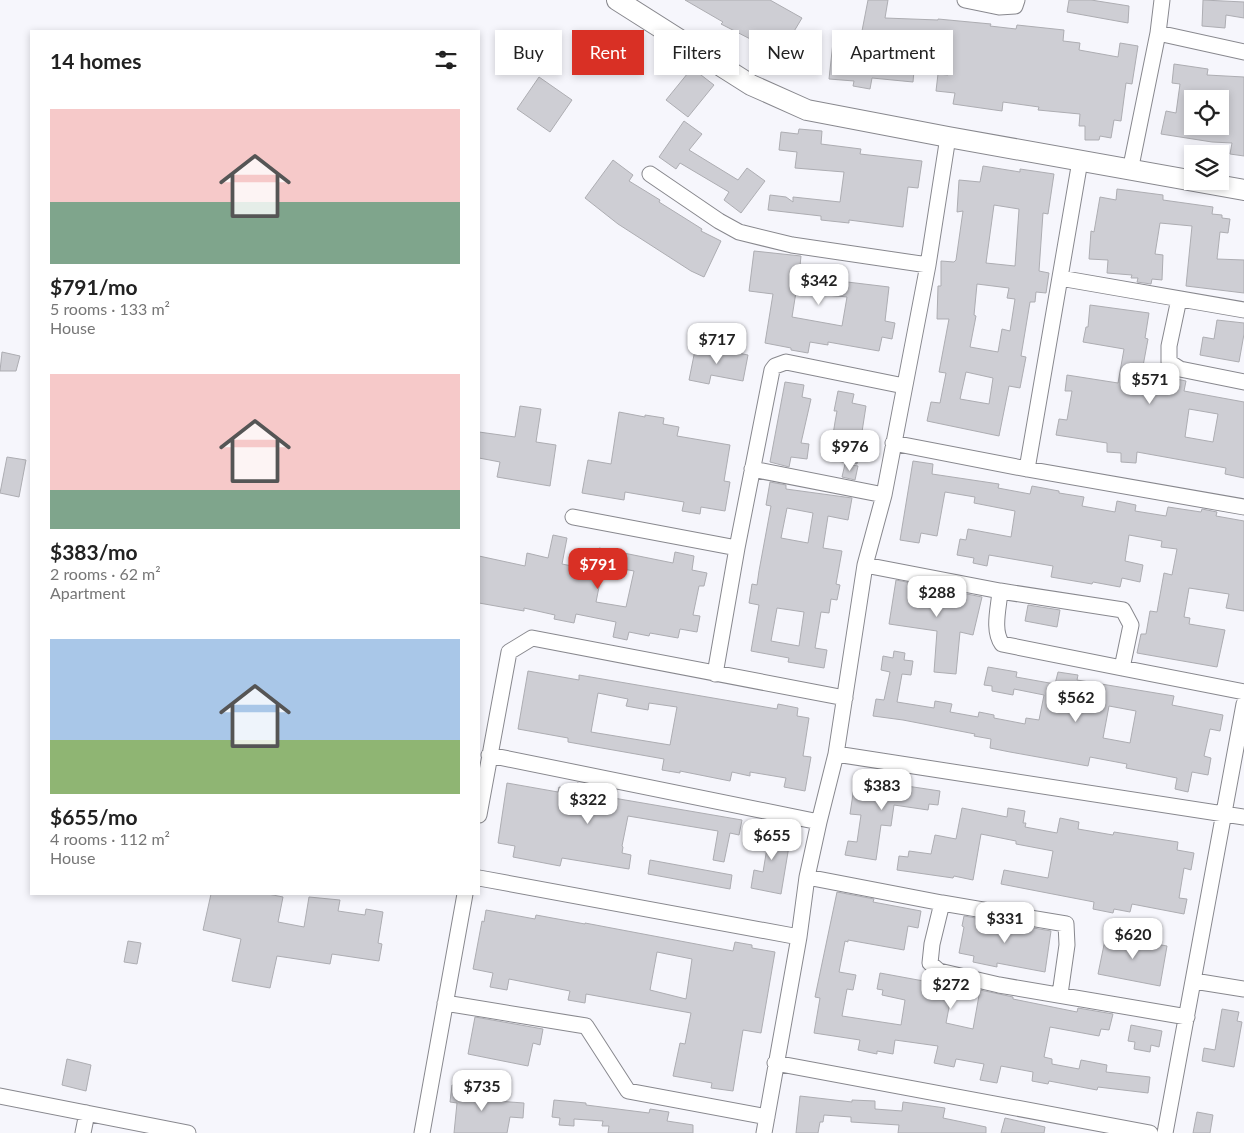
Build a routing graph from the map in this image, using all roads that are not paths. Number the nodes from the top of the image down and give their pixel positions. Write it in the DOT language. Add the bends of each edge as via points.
graph roads {
  1 [pos="617,0"];
  2 [pos="965,0"];
  3 [pos="1017,0"];
  4 [pos="1162,0"];
  5 [pos="1158,33"];
  6 [pos="1244,52"];
  7 [pos="948,137"];
  8 [pos="1080,160"];
  9 [pos="1130,171"];
  10 [pos="650,174"];
  11 [pos="1244,190"];
  12 [pos="928,266"];
  13 [pos="1060,278"];
  14 [pos="1179,299"];
  15 [pos="1244,310"];
  16 [pos="1244,382"];
  17 [pos="904,386"];
  18 [pos="893,444"];
  19 [pos="752,469"];
  20 [pos="1028,469"];
  21 [pos="884,495"];
  22 [pos="1244,506"];
  23 [pos="573,517"];
  24 [pos="737,548"];
  25 [pos="865,565"];
  26 [pos="1000,591"];
  27 [pos="1122,668"];
  28 [pos="715,674"];
  29 [pos="1244,692"];
  30 [pos="846,698"];
  31 [pos="1244,704"];
  32 [pos="836,754"];
  33 [pos="489,755"];
  34 [pos="480,809"];
  35 [pos="1224,813"];
  36 [pos="1244,817"];
  37 [pos="819,822"];
  38 [pos="807,877"];
  39 [pos="480,878"];
  40 [pos="465,895"];
  41 [pos="942,903"];
  42 [pos="799,937"];
  43 [pos="1194,980"];
  44 [pos="1244,989"];
  45 [pos="1060,994"];
  46 [pos="445,1003"];
  47 [pos="1187,1017"];
  48 [pos="775,1063"];
  49 [pos="0,1096"];
  50 [pos="87,1113"];
  51 [pos="767,1117"];
  52 [pos="83,1133"];
  53 [pos="188,1133"];
  54 [pos="422,1133"];
  55 [pos="764,1133"];
  56 [pos="1150,1133"];
  57 [pos="1165,1133"];
  1 -- 7 [label="street" via="751,86 807,110"];
  2 -- 3 [label="street" via="999,7 1015,6"];
  4 -- 5 [label="street"];
  5 -- 6 [label="street"];
  5 -- 9 [label="street"];
  7 -- 8 [label="street"];
  7 -- 12 [label="street"];
  8 -- 9 [label="street"];
  8 -- 13 [label="street"];
  9 -- 11 [label="street"];
  10 -- 12 [label="street" via="739,232 792,245"];
  12 -- 17 [label="street"];
  13 -- 14 [label="street"];
  13 -- 20 [label="street"];
  14 -- 15 [label="street"];
  14 -- 16 [label="street" via="1170,362 1180,369"];
  17 -- 18 [label="street"];
  17 -- 19 [label="street" via="786,362 775,366"];
  18 -- 20 [label="street"];
  18 -- 21 [label="street"];
  19 -- 21 [label="street"];
  19 -- 24 [label="street"];
  20 -- 22 [label="street"];
  21 -- 25 [label="street"];
  23 -- 24 [label="street"];
  24 -- 28 [label="street"];
  25 -- 26 [label="street"];
  25 -- 30 [label="street"];
  26 -- 27 [label="street" via="997,627 1002,644"];
  26 -- 27 [label="street" via="1124,610 1130,625"];
  27 -- 29 [label="street"];
  28 -- 30 [label="street"];
  28 -- 33 [label="street" via="532,638 509,652"];
  30 -- 32 [label="street"];
  31 -- 35 [label="street"];
  32 -- 35 [label="street"];
  32 -- 37 [label="street"];
  33 -- 34 [label="street"];
  33 -- 37 [label="street"];
  35 -- 36 [label="street"];
  35 -- 43 [label="street"];
  37 -- 38 [label="street"];
  38 -- 41 [label="street"];
  38 -- 42 [label="street"];
  39 -- 42 [label="street"];
  40 -- 46 [label="street"];
  41 -- 45 [label="street" via="1066,924 1068,945"];
  41 -- 45 [label="street" via="930,963 939,971 999,985"];
  42 -- 48 [label="street"];
  43 -- 44 [label="street"];
  43 -- 47 [label="street"];
  45 -- 47 [label="street"];
  46 -- 51 [label="street" via="586,1026 628,1091"];
  46 -- 54 [label="street"];
  47 -- 57 [label="street"];
  48 -- 51 [label="street"];
  48 -- 56 [label="street"];
  49 -- 50 [label="street"];
  50 -- 52 [label="street"];
  50 -- 53 [label="street"];
  51 -- 55 [label="street"];
}
